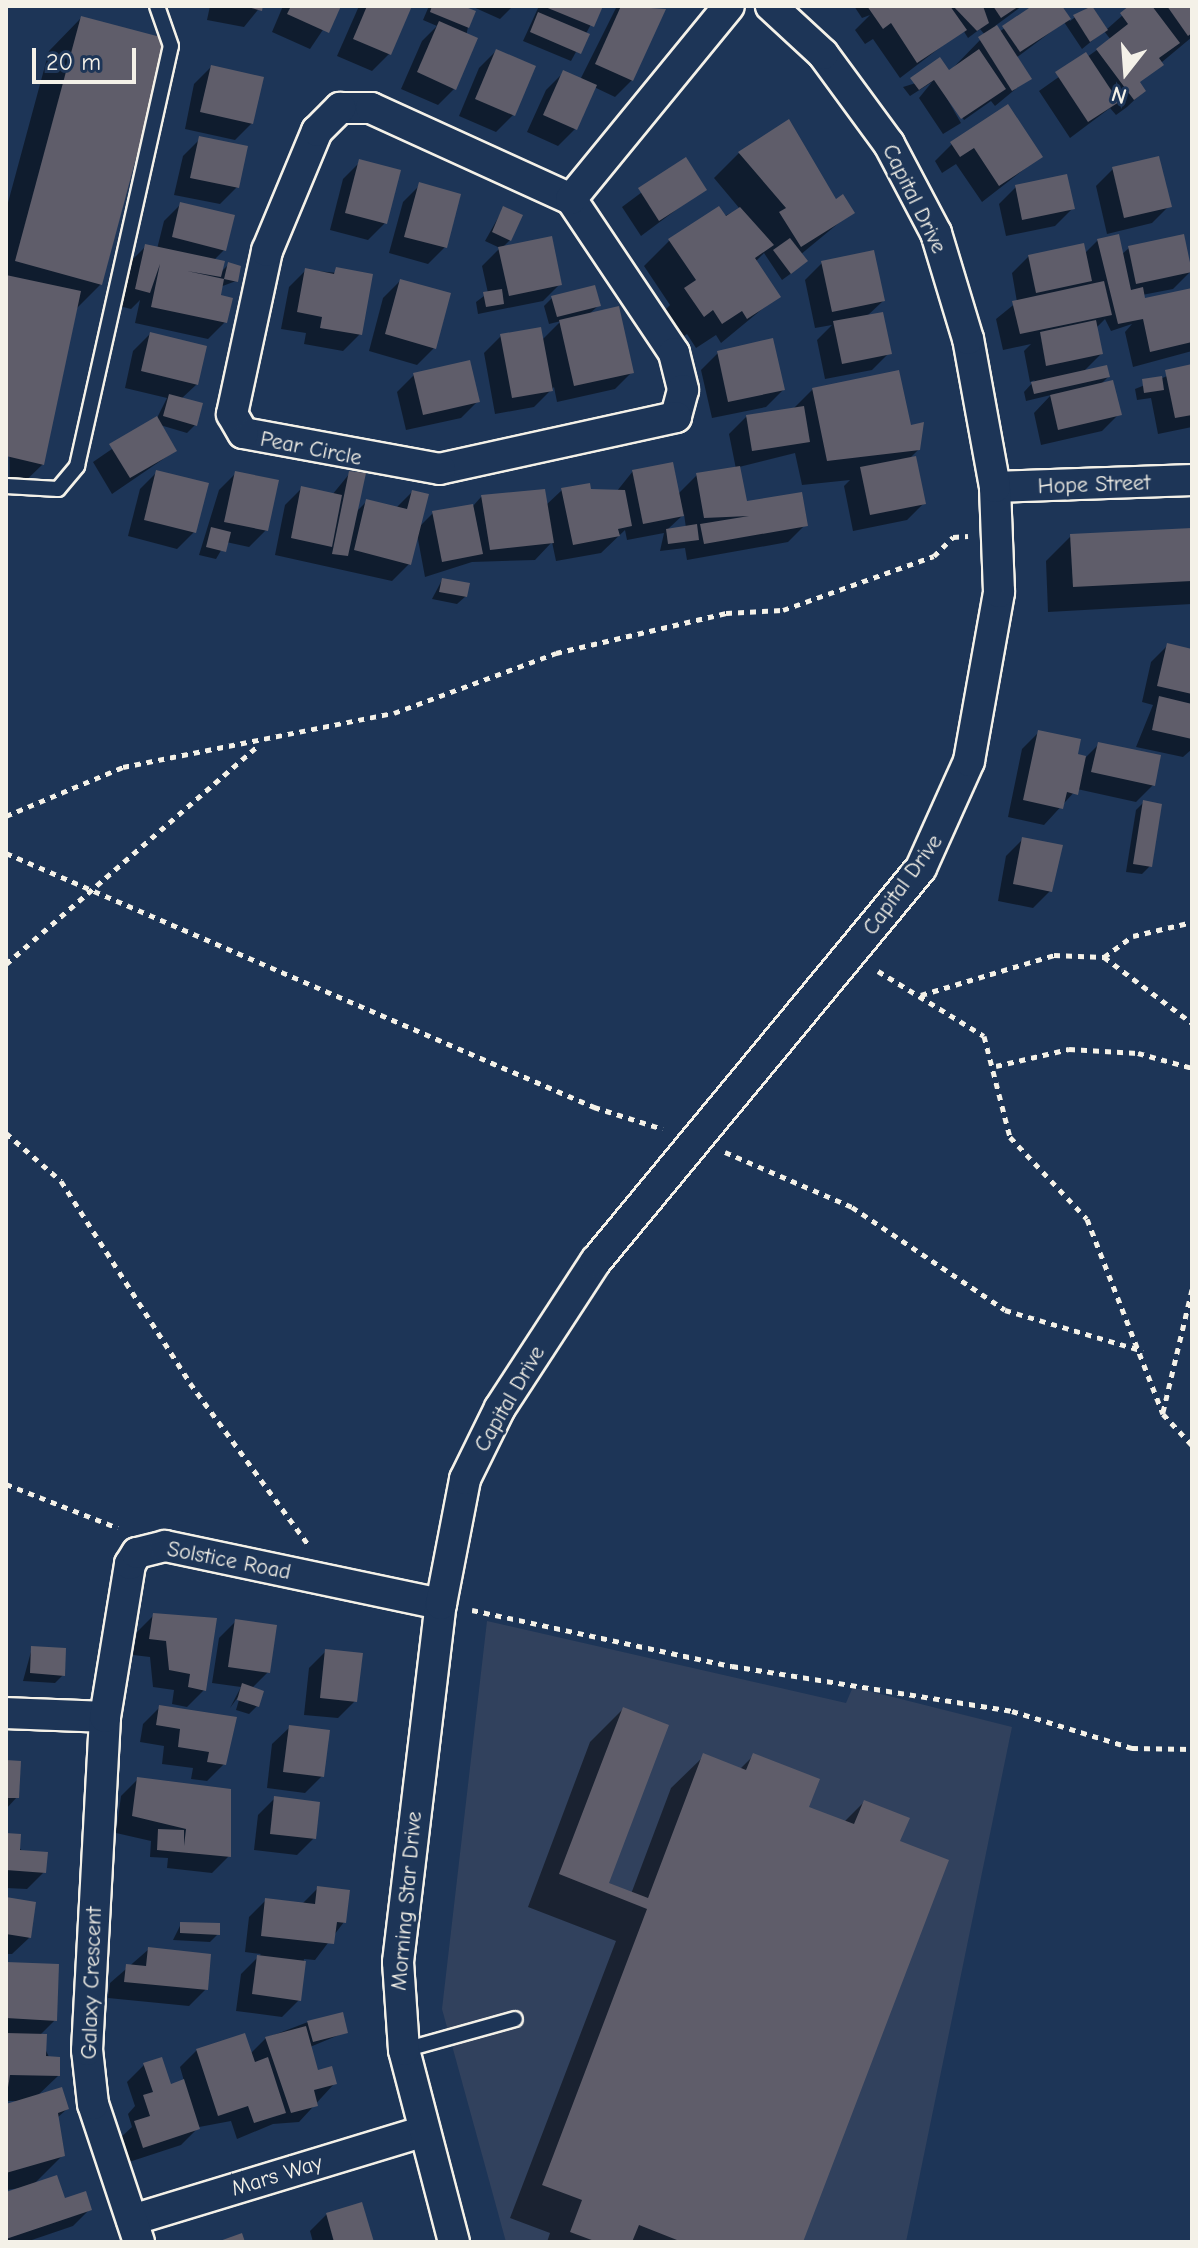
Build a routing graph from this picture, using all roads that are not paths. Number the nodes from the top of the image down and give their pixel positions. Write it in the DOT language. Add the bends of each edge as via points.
graph roads {
  1 [pos="157,6"];
  2 [pos="729,6"];
  3 [pos="771,6"];
  4 [pos="571,199"];
  5 [pos="1192,480"];
  6 [pos="6,486"];
  7 [pos="995,487"];
  8 [pos="441,1604"];
  9 [pos="6,1713"];
  10 [pos="105,1717"];
  11 [pos="515,2019"];
  12 [pos="404,2050"];
  13 [pos="422,2132"];
  14 [pos="135,2231"];
  15 [pos="454,2242"];
  1 -- 6 [label="lane" via="171,46 77,466 58,489"];
  2 -- 4 [label="street"];
  3 -- 7 [label="street, Capital Drive" via="823,54 889,144 936,233 968,339"];
  4 -- 4 [label="street, Pear Circle" via="674,353 683,390 676,417 440,469 257,440 235,425 267,251 328,117 371,108"];
  5 -- 7 [label="street, Hope Street"];
  7 -- 8 [label="street, Capital Drive" via="999,592 969,761 921,868 596,1261 500,1408 465,1479"];
  8 -- 10 [label="street, Solstice Road" via="149,1547 137,1553 125,1581"];
  8 -- 12 [label="street, Morning Star Drive" via="398,1962"];
  9 -- 10 [label="street"];
  10 -- 14 [label="street, Galaxy Crescent" via="89,2077"];
  11 -- 12 [label="lane"];
  12 -- 13 [label="street, Morning Star Drive"];
  13 -- 14 [label="street, Mars Way"];
  13 -- 15 [label="street, Morning Star Drive"];
}
